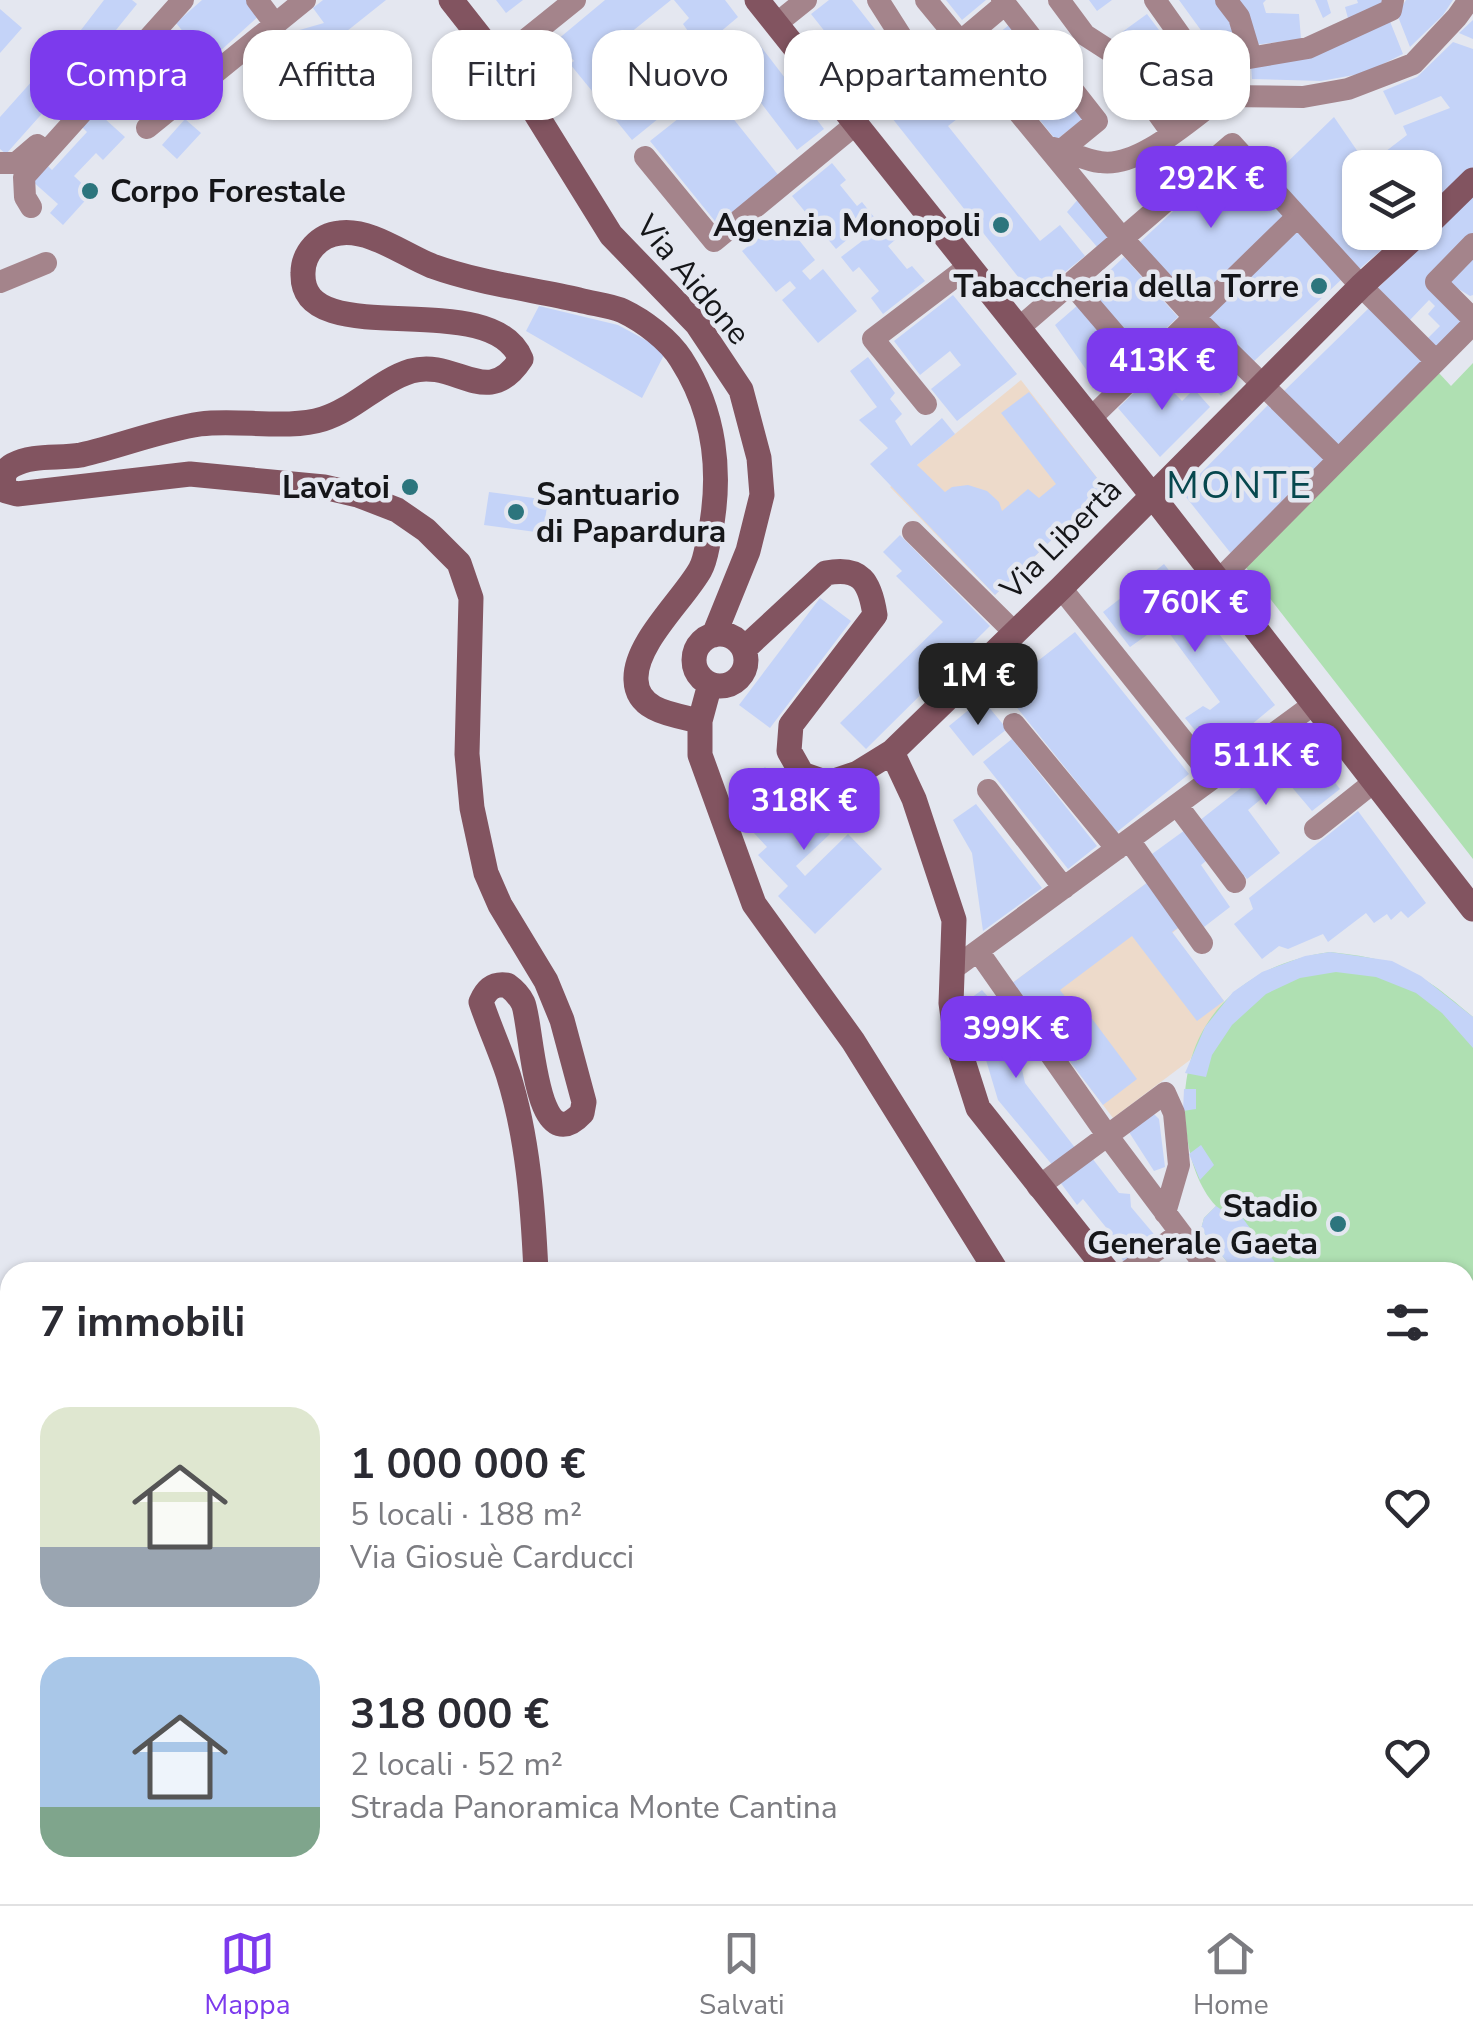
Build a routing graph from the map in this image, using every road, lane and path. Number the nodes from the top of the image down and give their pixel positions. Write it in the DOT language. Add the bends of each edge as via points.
graph roads {
  1 [pos="256,0"];
  2 [pos="306,0"];
  3 [pos="451,0"];
  4 [pos="575,0"];
  5 [pos="757,0"];
  6 [pos="806,0"];
  7 [pos="878,0"];
  8 [pos="926,0"];
  9 [pos="1058,0"];
  10 [pos="1155,0"];
  11 [pos="1226,0"];
  12 [pos="1393,0"];
  13 [pos="1469,0"];
  14 [pos="1003,2"];
  15 [pos="169,4"];
  16 [pos="276,24"];
  17 [pos="776,24"];
  18 [pos="475,30"];
  19 [pos="537,30"];
  20 [pos="950,30"];
  21 [pos="973,30"];
  22 [pos="1176,30"];
  23 [pos="1251,57"];
  24 [pos="1250,96"];
  25 [pos="540,120"];
  26 [pos="1031,120"];
  27 [pos="1189,120"];
  28 [pos="853,121"];
  29 [pos="147,128"];
  30 [pos="1172,132"];
  31 [pos="59,135"];
  32 [pos="1056,148"];
  33 [pos="645,158"];
  34 [pos="0,163"];
  35 [pos="1473,180"];
  36 [pos="32,208"];
  37 [pos="1442,210"];
  38 [pos="1297,217"];
  39 [pos="1122,238"];
  40 [pos="1473,244"];
  41 [pos="1400,250"];
  42 [pos="46,263"];
  43 [pos="969,266"];
  44 [pos="0,282"];
  45 [pos="1070,284"];
  46 [pos="1361,286"];
  47 [pos="1194,317"];
  48 [pos="1473,322"];
  49 [pos="1019,328"];
  50 [pos="1435,360"];
  51 [pos="1142,368"];
  52 [pos="1262,384"];
  53 [pos="926,404"];
  54 [pos="1090,418"];
  55 [pos="1338,459"];
  56 [pos="1151,494"];
  57 [pos="913,532"];
  58 [pos="1218,580"];
  59 [pos="1061,588"];
  60 [pos="1014,632"];
  61 [pos="714,635"];
  62 [pos="744,649"];
  63 [pos="710,684"];
  64 [pos="1314,704"];
  65 [pos="700,721"];
  66 [pos="1014,724"];
  67 [pos="892,752"];
  68 [pos="1213,778"];
  69 [pos="1374,782"];
  70 [pos="988,790"];
  71 [pos="1177,805"];
  72 [pos="1315,829"];
  73 [pos="1123,845"];
  74 [pos="1235,882"];
  75 [pos="1064,888"];
  76 [pos="1473,909"];
  77 [pos="1202,944"];
  78 [pos="978,952"];
  79 [pos="954,969"];
  80 [pos="1107,1135"];
  81 [pos="1038,1187"];
  82 [pos="1165,1212"];
  83 [pos="1180,1233"];
  84 [pos="536,1262"];
  85 [pos="992,1262"];
  86 [pos="1100,1262"];
  87 [pos="1148,1262"];
  88 [pos="1202,1262"];
  1 -- 16 [label="street"];
  2 -- 16 [label="street"];
  3 -- 18 [label="street, Via Aidone"];
  4 -- 19 [label="street"];
  5 -- 17 [label="street"];
  6 -- 17 [label="street"];
  7 -- 28 [label="street" via="918,64"];
  8 -- 20 [label="street"];
  9 -- 30 [label="street" via="1085,34 1116,56"];
  10 -- 22 [label="street"];
  11 -- 23 [label="street" via="1239,17"];
  12 -- 23 [label="street" via="1390,10 1308,48"];
  13 -- 24 [label="street" via="1413,64 1348,89"];
  14 -- 21 [label="street"];
  14 -- 32 [label="street" via="1097,121"];
  15 -- 31 [label="street"];
  16 -- 29 [label="street"];
  17 -- 28 [label="street"];
  25 -- 61 [label="street, Via Aidone" via="611,235 696,324 741,390 760,458 762,495"];
  26 -- 32 [label="street"];
  27 -- 30 [label="street"];
  28 -- 33 [label="street" via="714,241"];
  28 -- 43 [label="street"];
  30 -- 32 [label="street" via="1125,161 1098,162"];
  31 -- 34 [label="street" via="16,163"];
  31 -- 36 [label="street" via="24,177"];
  32 -- 39 [label="street"];
  35 -- 37 [label="street, Via Libertà"];
  38 -- 39 [label="street" via="1232,144"];
  38 -- 46 [label="street"];
  38 -- 47 [label="street"];
  39 -- 45 [label="street"];
  39 -- 47 [label="street"];
  40 -- 48 [label="street" via="1436,282"];
  41 -- 46 [label="street, Via Libertà"];
  42 -- 44 [label="street"];
  43 -- 49 [label="street"];
  43 -- 53 [label="street" via="874,339"];
  45 -- 49 [label="street"];
  45 -- 51 [label="street"];
  46 -- 50 [label="street"];
  46 -- 52 [label="street, Via Libertà"];
  47 -- 51 [label="street"];
  47 -- 52 [label="street"];
  48 -- 50 [label="street"];
  49 -- 54 [label="street"];
  50 -- 55 [label="street"];
  51 -- 54 [label="street"];
  52 -- 55 [label="street"];
  52 -- 56 [label="street, Via Libertà"];
  54 -- 56 [label="street"];
  55 -- 58 [label="street"];
  56 -- 58 [label="street"];
  56 -- 59 [label="street, Via Libertà"];
  57 -- 60 [label="street"];
  58 -- 64 [label="street"];
  59 -- 60 [label="street, Via Libertà"];
  59 -- 68 [label="street"];
  60 -- 67 [label="street, Via Libertà"];
  61 -- 62 [label="street" via="728,636"];
  61 -- 63 [label="street" via="694,658"];
  62 -- 63 [label="street" via="739,678"];
  62 -- 67 [label="street, Via Libertà" via="826,573 860,576 875,615 791,726 789,752 802,774 828,783"];
  63 -- 65 [label="street"];
  64 -- 68 [label="street"];
  64 -- 69 [label="street"];
  65 -- 84 [label="street" via="654,709 640,696 635,678 660,624 702,567 714,511 715,450 707,410 680,357 622,310 474,280 373,239 339,233 307,255 302,269 310,300 344,316 442,320 503,334 520,358 502,381 411,371 320,420 201,424 78,455 27,460 11,466 2,481 17,494 190,474 324,487 397,510 459,563 471,598 467,754 486,873 546,980 584,1102 582,1114 568,1124 549,1116 540,1100 524,1005 508,985 488,990 481,1002 520,1128"];
  65 -- 85 [label="street" via="700,756 754,904 853,1041"];
  66 -- 73 [label="street"];
  67 -- 79 [label="street" via="954,920"];
  68 -- 71 [label="street"];
  69 -- 72 [label="street"];
  69 -- 76 [label="street"];
  70 -- 75 [label="street"];
  71 -- 73 [label="street"];
  71 -- 74 [label="street"];
  73 -- 75 [label="street"];
  73 -- 77 [label="street"];
  75 -- 78 [label="street"];
  78 -- 79 [label="street"];
  78 -- 80 [label="street"];
  79 -- 81 [label="street" via="956,1039 978,1108"];
  80 -- 81 [label="street"];
  80 -- 82 [label="street"];
  80 -- 82 [label="street" via="1165,1093 1174,1112 1179,1165"];
  81 -- 86 [label="street"];
  82 -- 83 [label="street"];
  83 -- 87 [label="street"];
  83 -- 88 [label="street"];
}
